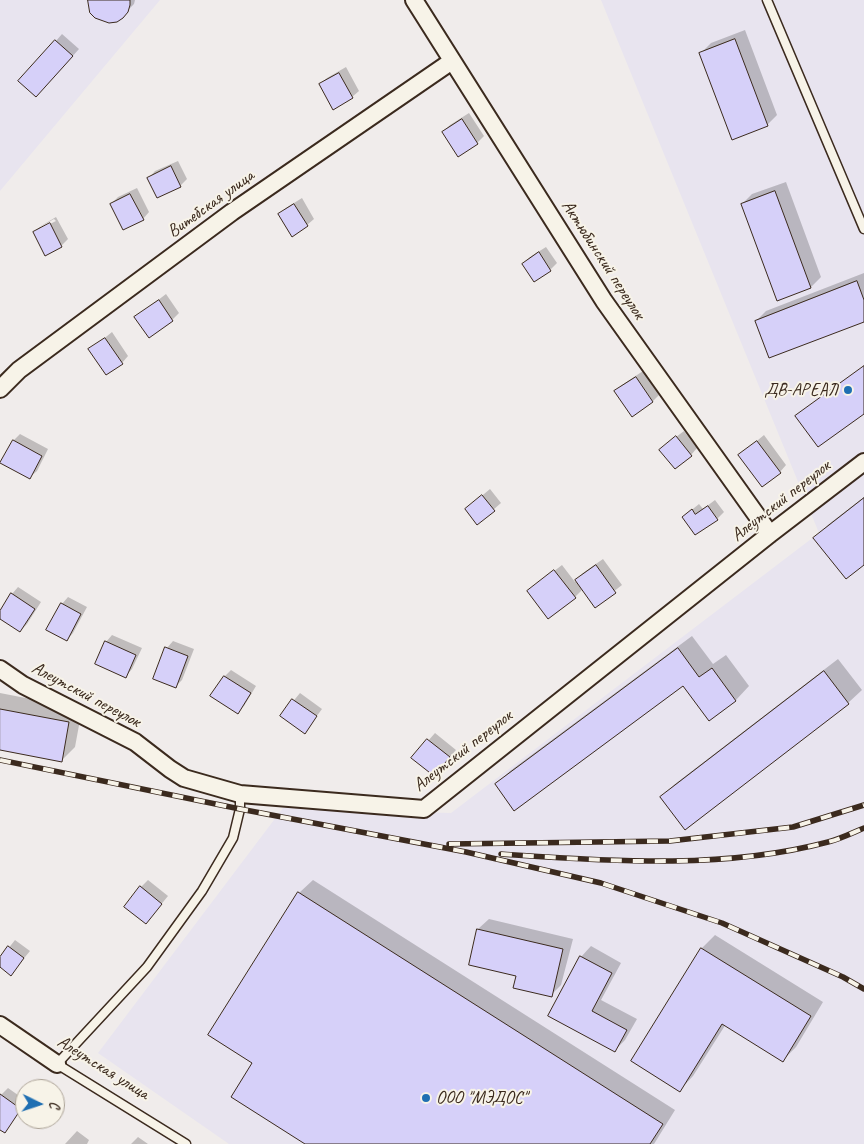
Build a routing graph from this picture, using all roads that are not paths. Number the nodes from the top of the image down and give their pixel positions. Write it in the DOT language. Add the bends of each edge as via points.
graph roads {
  1 [pos="414,0"];
  2 [pos="767,0"];
  3 [pos="452,62"];
  4 [pos="864,229"];
  5 [pos="0,389"];
  6 [pos="864,462"];
  7 [pos="770,534"];
  8 [pos="0,669"];
  9 [pos="240,794"];
  10 [pos="0,1025"];
  11 [pos="57,1064"];
  12 [pos="186,1144"];
  1 -- 3 [label="street, Актюбинский переулок"];
  2 -- 4 [label="lane"];
  3 -- 5 [label="street, Витебская улица" via="232,212 19,370"];
  3 -- 7 [label="street, Актюбинский переулок" via="604,301"];
  6 -- 7 [label="street, Алеутский переулок"];
  7 -- 9 [label="street, Алеутский переулок" via="424,809"];
  8 -- 9 [label="street, Алеутский переулок" via="23,685 135,742 184,778"];
  9 -- 11 [label="lane" via="233,838 202,891 147,967"];
  10 -- 11 [label="street, Алеутская улица"];
  11 -- 12 [label="lane, Алеутская улица"];
}
